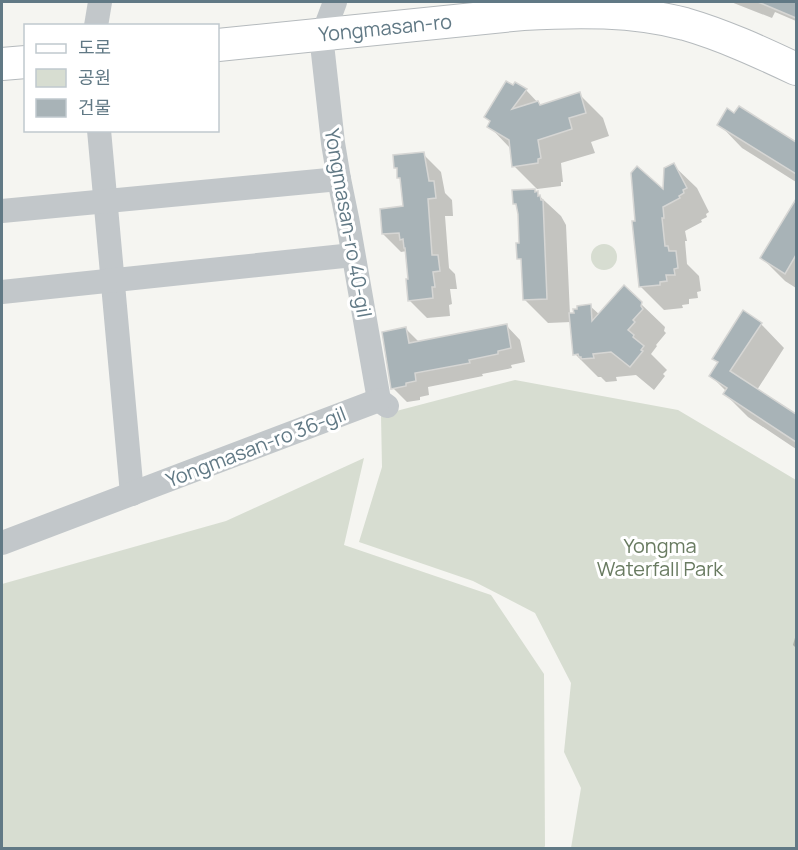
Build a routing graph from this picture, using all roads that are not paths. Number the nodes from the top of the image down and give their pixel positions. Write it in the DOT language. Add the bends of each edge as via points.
graph roads {
  1 [pos="100,2"];
  2 [pos="335,2"];
  3 [pos="655,10"];
  4 [pos="96,24"];
  5 [pos="322,34"];
  6 [pos="219,45"];
  7 [pos="24,62"];
  8 [pos="2,64"];
  9 [pos="796,69"];
  10 [pos="99,132"];
  11 [pos="339,179"];
  12 [pos="106,201"];
  13 [pos="2,211"];
  14 [pos="353,255"];
  15 [pos="112,279"];
  16 [pos="2,292"];
  17 [pos="383,403"];
  18 [pos="132,494"];
  19 [pos="2,543"];
  1 -- 4 [label="street"];
  2 -- 5 [label="street"];
  3 -- 5 [label="main road, Yongmasan-ro" via="545,12"];
  3 -- 9 [label="main road, Yongmasan-ro"];
  5 -- 6 [label="main road, Yongmasan-ro"];
  5 -- 11 [label="street, Yongmasan-ro 40-gil"];
  7 -- 8 [label="main road"];
  10 -- 12 [label="street"];
  11 -- 12 [label="street"];
  11 -- 14 [label="street, Yongmasan-ro 40-gil"];
  12 -- 13 [label="street"];
  12 -- 15 [label="street"];
  14 -- 15 [label="street"];
  14 -- 17 [label="street, Yongmasan-ro 40-gil"];
  15 -- 16 [label="street"];
  15 -- 18 [label="street"];
  17 -- 18 [label="street, Yongmasan-ro 36-gil"];
  18 -- 19 [label="street, Yongmasan-ro 36-gil"];
}
